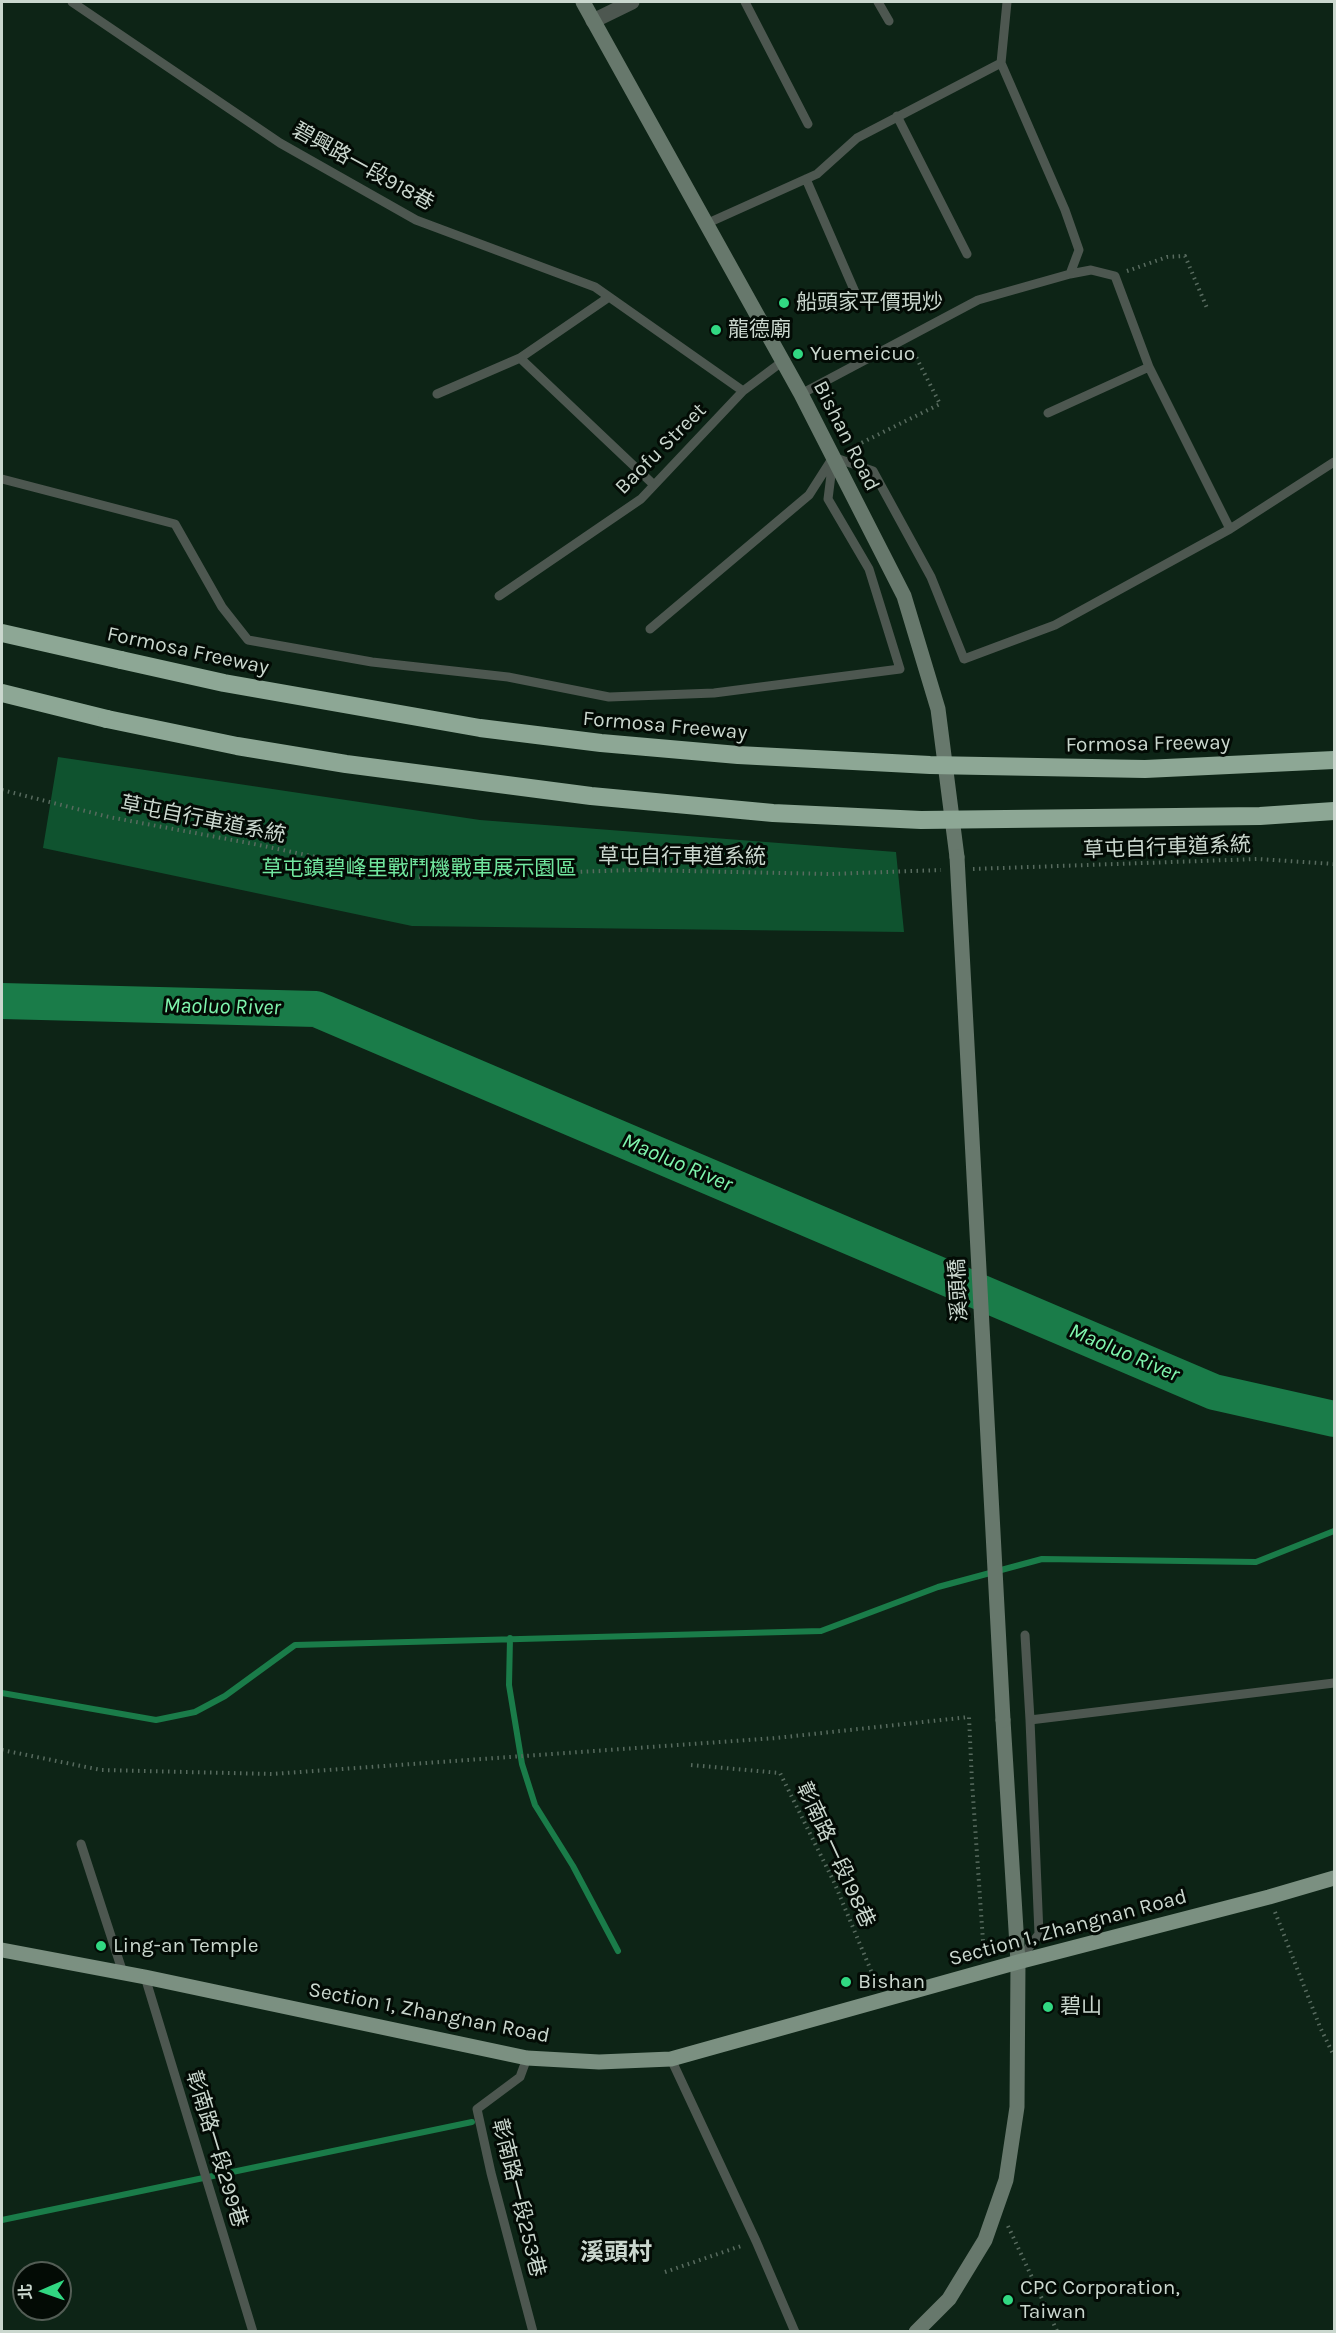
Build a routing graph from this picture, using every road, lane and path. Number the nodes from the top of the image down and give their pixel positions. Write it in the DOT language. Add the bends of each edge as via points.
graph roads {
  1 [pos="72,2"];
  2 [pos="583,2"];
  3 [pos="632,2"];
  4 [pos="745,2"];
  5 [pos="878,2"];
  6 [pos="1007,2"];
  7 [pos="593,21"];
  8 [pos="889,21"];
  9 [pos="1001,63"];
  10 [pos="897,116"];
  11 [pos="808,124"];
  12 [pos="806,179"];
  13 [pos="708,223"];
  14 [pos="967,254"];
  15 [pos="1070,274"];
  16 [pos="1115,276"];
  17 [pos="855,292"];
  18 [pos="609,297"];
  19 [pos="1207,308"];
  20 [pos="907,338"];
  21 [pos="520,358"];
  22 [pos="783,361"];
  23 [pos="1149,367"];
  24 [pos="742,391"];
  25 [pos="436,394"];
  26 [pos="801,394"];
  27 [pos="1048,413"];
  28 [pos="833,457"];
  29 [pos="1335,462"];
  30 [pos="2,478"];
  31 [pos="654,485"];
  32 [pos="1230,529"];
  33 [pos="499,596"];
  34 [pos="650,629"];
  35 [pos="2,633"];
  36 [pos="2,693"];
  37 [pos="1335,760"];
  38 [pos="2,790"];
  39 [pos="1335,811"];
  40 [pos="1335,864"];
  41 [pos="957,866"];
  42 [pos="1025,1635"];
  43 [pos="1335,1683"];
  44 [pos="1030,1720"];
  45 [pos="2,1750"];
  46 [pos="691,1765"];
  47 [pos="81,1844"];
  48 [pos="1335,1878"];
  49 [pos="1269,1897"];
  50 [pos="2,1950"];
  51 [pos="1018,1962"];
  52 [pos="123,1973"];
  53 [pos="145,1977"];
  54 [pos="884,1999"];
  55 [pos="1335,2056"];
  56 [pos="527,2058"];
  57 [pos="671,2059"];
  58 [pos="998,2203"];
  59 [pos="756,2241"];
  60 [pos="665,2272"];
  61 [pos="253,2331"];
  62 [pos="533,2331"];
  63 [pos="795,2331"];
  64 [pos="916,2331"];
  65 [pos="1057,2331"];
  1 -- 18 [label="lane, 碧興路一段918巷" via="280,143 416,220 595,287"];
  2 -- 7 [label="main road, Bishan Road"];
  3 -- 7 [label="street"];
  4 -- 11 [label="lane"];
  5 -- 8 [label="lane"];
  6 -- 9 [label="lane"];
  7 -- 13 [label="main road, Bishan Road"];
  9 -- 10 [label="lane"];
  9 -- 15 [label="lane" via="1079,250"];
  10 -- 12 [label="lane" via="857,138"];
  10 -- 14 [label="lane"];
  12 -- 13 [label="lane"];
  12 -- 17 [label="lane"];
  13 -- 22 [label="main road, Bishan Road"];
  15 -- 16 [label="lane" via="1091,270"];
  15 -- 20 [label="lane" via="978,300"];
  16 -- 19 [label="path" via="1167,257 1185,256"];
  16 -- 23 [label="lane"];
  18 -- 21 [label="lane"];
  18 -- 24 [label="lane, 碧興路一段918巷"];
  20 -- 26 [label="lane"];
  20 -- 28 [label="path" via="940,404"];
  21 -- 25 [label="lane"];
  21 -- 31 [label="lane"];
  22 -- 24 [label="lane, Baofu Street"];
  22 -- 26 [label="main road, Bishan Road"];
  23 -- 27 [label="lane"];
  23 -- 32 [label="lane"];
  24 -- 31 [label="lane, Baofu Street"];
  26 -- 28 [label="main road, Bishan Road"];
  28 -- 30 [label="lane" via="828,499 869,569 900,669 714,693 609,697 508,677 372,662 248,640 222,607 175,524"];
  28 -- 32 [label="lane" via="873,471 931,577 963,659 1055,625"];
  28 -- 34 [label="lane" via="809,495"];
  28 -- 41 [label="main road, Bishan Road" via="904,596 938,709"];
  29 -- 32 [label="lane"];
  31 -- 33 [label="lane, Baofu Street" via="641,499"];
  35 -- 37 [label="highway, Formosa Freeway, bridge" via="224,683 480,728 601,743 738,756 930,765 1145,769"];
  36 -- 39 [label="highway, bridge" via="237,746 346,764 591,796 773,813 921,820 1260,816"];
  38 -- 41 [label="path, 草屯自行車道系統" via="109,817 412,877 636,870 831,874"];
  40 -- 41 [label="path, 草屯自行車道系統" via="1258,859"];
  41 -- 51 [label="main road, 溪頭橋, bridge"];
  42 -- 44 [label="lane"];
  43 -- 44 [label="lane"];
  44 -- 51 [label="lane" via="1039,1935"];
  45 -- 51 [label="path" via="101,1770 272,1774 776,1738 969,1717 983,1941"];
  46 -- 54 [label="path, 彰南路一段198巷" via="780,1773 834,1882"];
  47 -- 52 [label="lane"];
  48 -- 49 [label="main road, Section 1, Zhangnan Road"];
  49 -- 51 [label="main road, Section 1, Zhangnan Road"];
  49 -- 55 [label="path"];
  50 -- 52 [label="main road, Section 1, Zhangnan Road"];
  51 -- 54 [label="main road, Section 1, Zhangnan Road"];
  51 -- 58 [label="main road, 溪頭橋" via="1017,2107 1006,2180"];
  52 -- 53 [label="main road, Section 1, Zhangnan Road"];
  53 -- 56 [label="main road, Section 1, Zhangnan Road"];
  53 -- 61 [label="lane, 彰南路一段299巷"];
  54 -- 57 [label="main road, Section 1, Zhangnan Road"];
  56 -- 57 [label="main road, Section 1, Zhangnan Road" via="599,2062"];
  56 -- 62 [label="lane, 彰南路一段253巷" via="520,2077 477,2109"];
  57 -- 59 [label="lane"];
  58 -- 64 [label="main road, 溪頭橋" via="985,2240 949,2299"];
  58 -- 65 [label="path"];
  59 -- 60 [label="path"];
  59 -- 63 [label="lane"];
}
